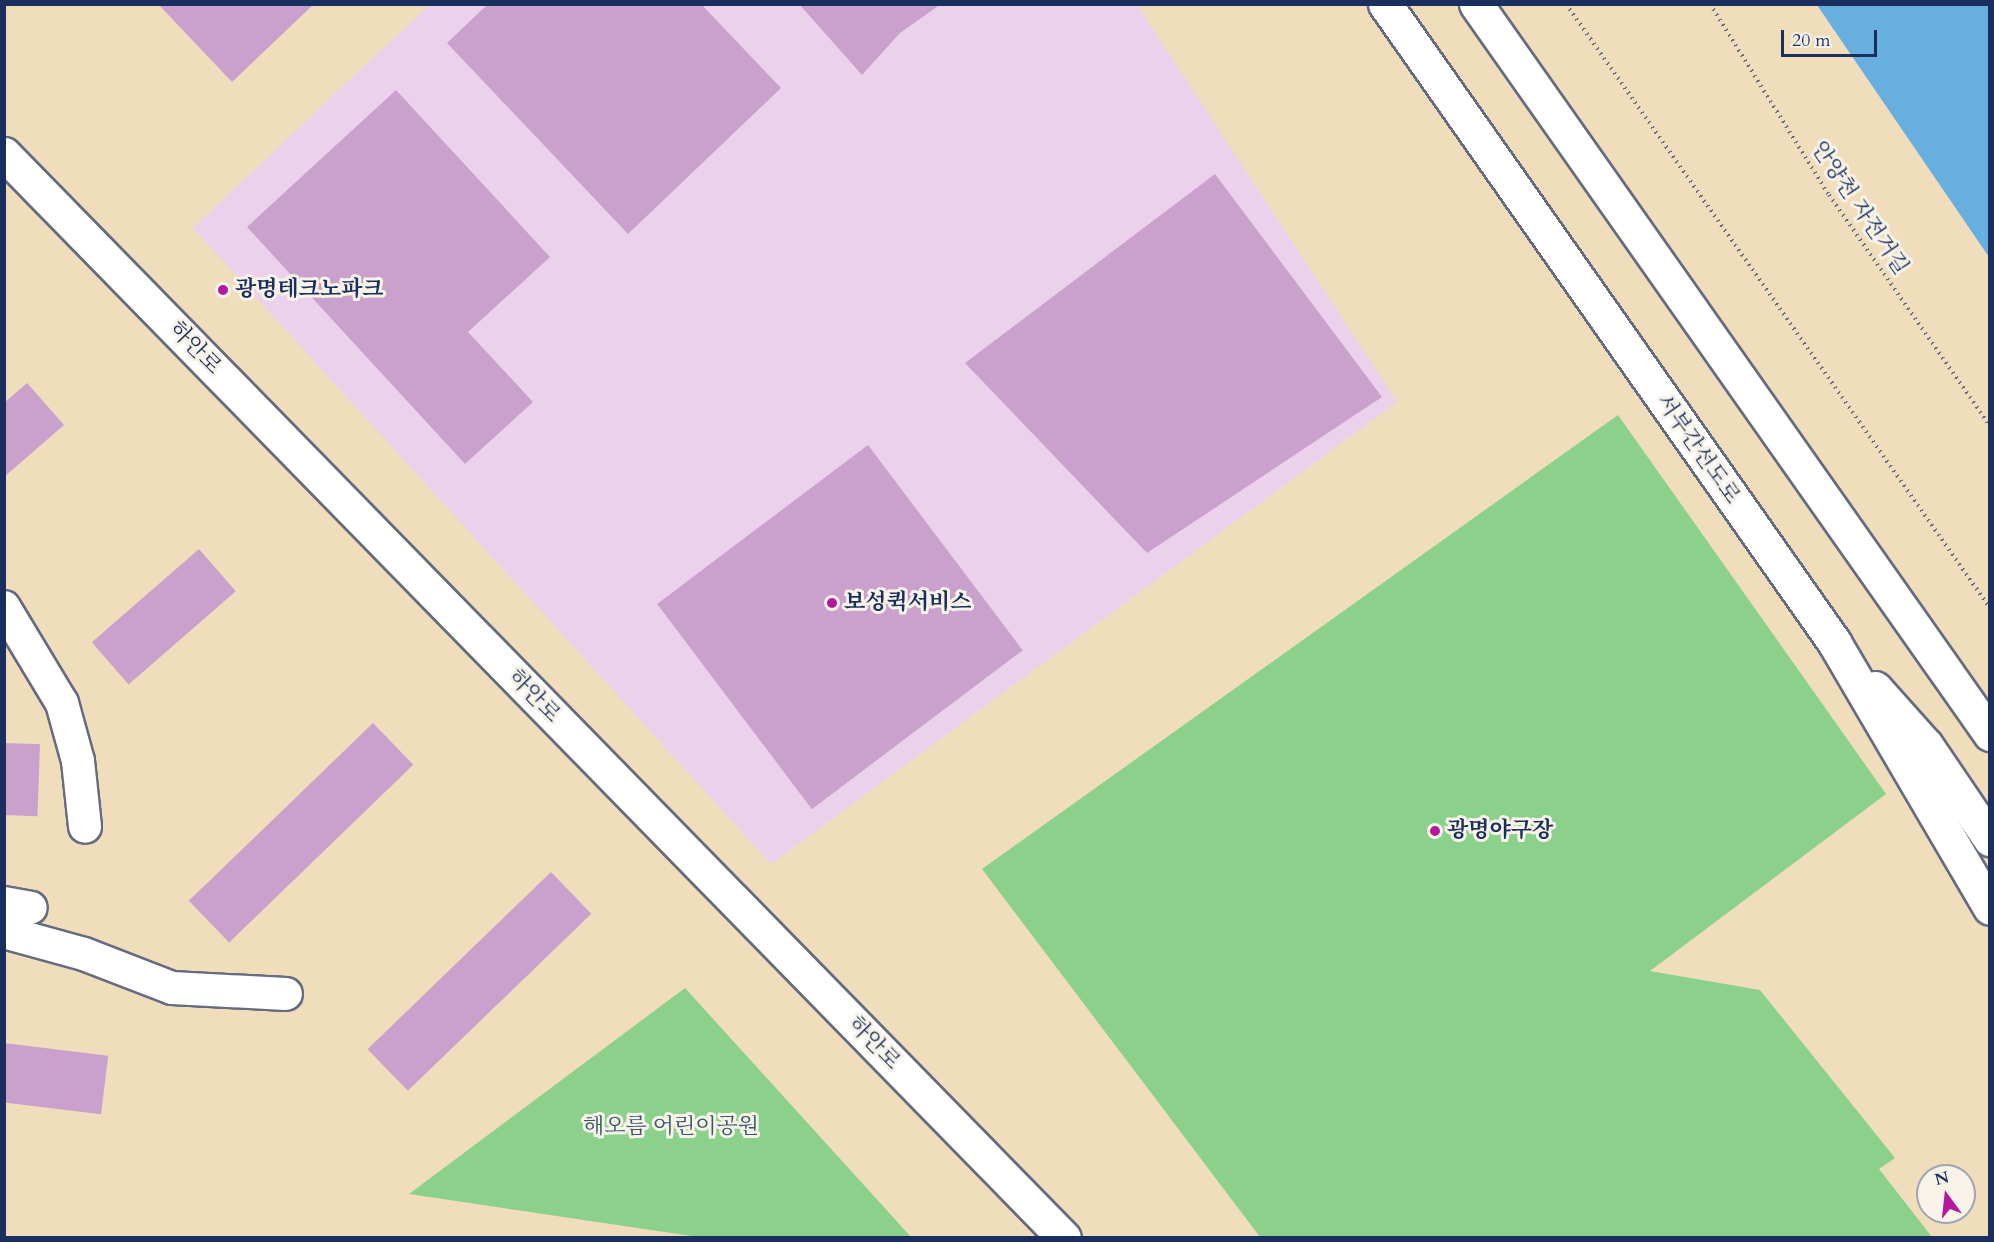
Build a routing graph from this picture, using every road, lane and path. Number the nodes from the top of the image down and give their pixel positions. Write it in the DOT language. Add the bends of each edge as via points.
graph roads {
  1 [pos="1385,4"];
  2 [pos="1476,4"];
  3 [pos="1566,4"];
  4 [pos="1710,4"];
  5 [pos="4,154"];
  6 [pos="1989,426"];
  7 [pos="4,607"];
  8 [pos="1989,608"];
  9 [pos="1834,642"];
  10 [pos="1989,734"];
  11 [pos="85,827"];
  12 [pos="1989,839"];
  13 [pos="1989,908"];
  14 [pos="4,932"];
  15 [pos="286,994"];
  16 [pos="1064,1238"];
  1 -- 9 [label="main road, 서부간선도로"];
  2 -- 10 [label="main road"];
  3 -- 8 [label="path"];
  4 -- 6 [label="path, 안양천 자전거길" via="1829,195"];
  5 -- 16 [label="main road, 하안로"];
  7 -- 11 [label="street" via="62,703 78,761"];
  9 -- 12 [label="main road" via="1926,746"];
  9 -- 13 [label="main road, 서부간선도로"];
  14 -- 15 [label="street" via="84,954 172,988"];
}
